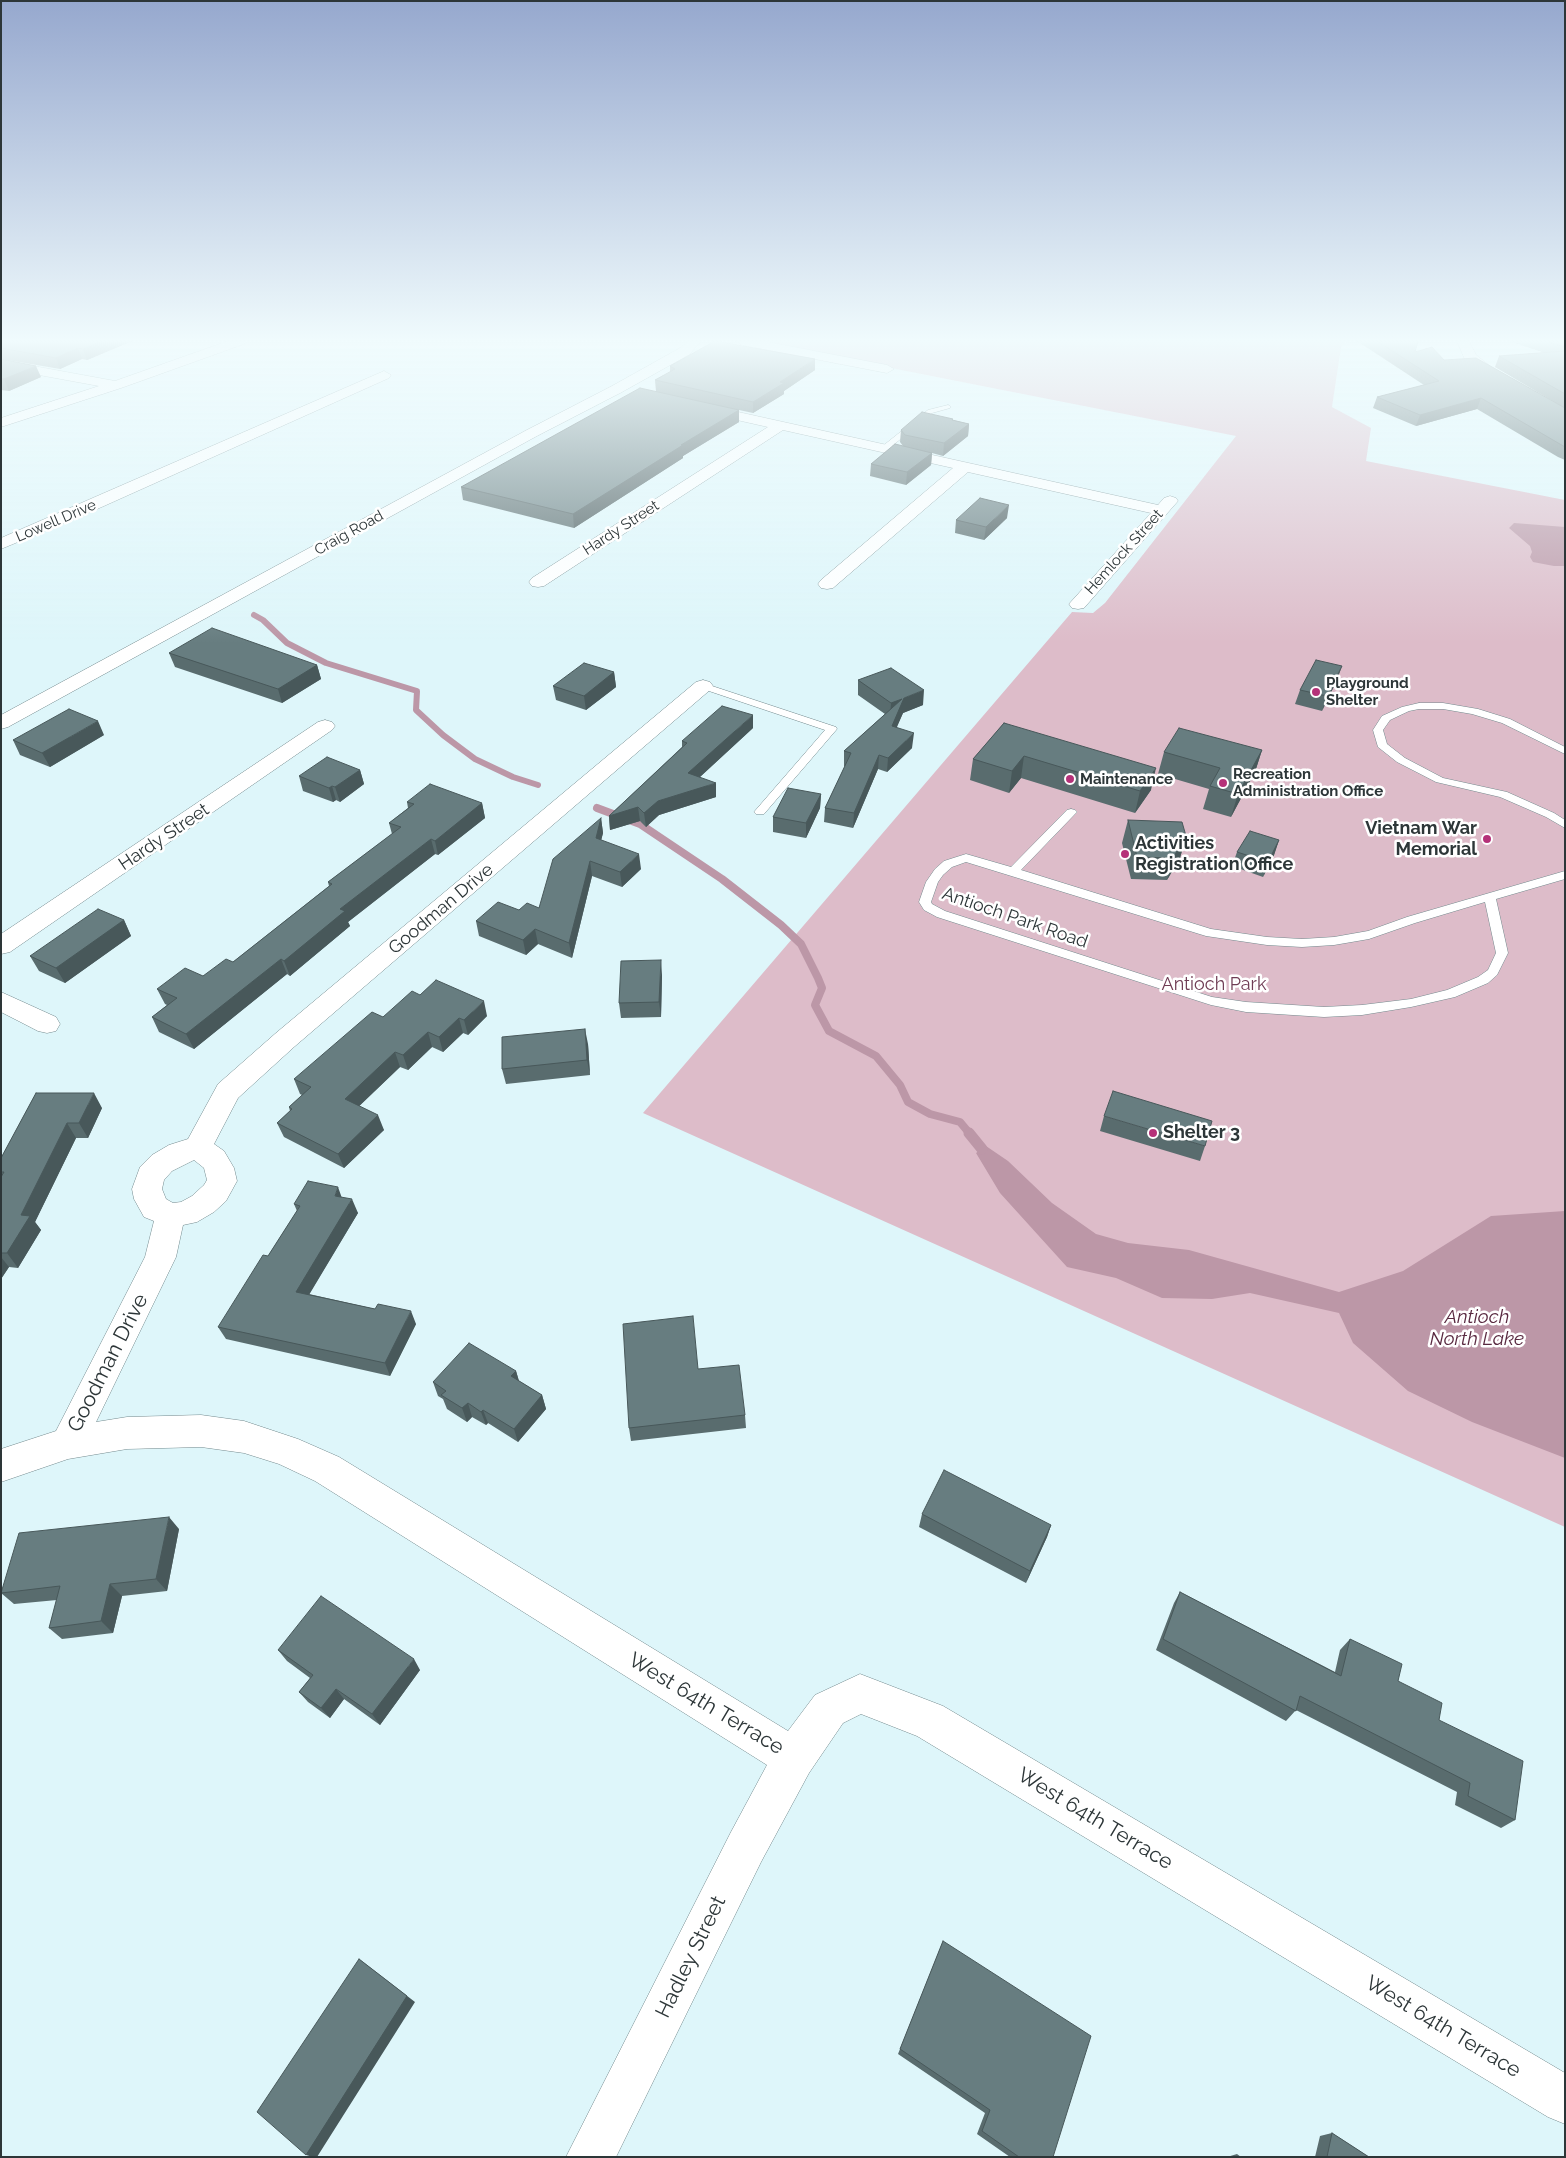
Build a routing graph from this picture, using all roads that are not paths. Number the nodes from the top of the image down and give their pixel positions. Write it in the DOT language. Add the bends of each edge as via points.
graph roads {
  1 [pos="235,442"];
  2 [pos="516,442"];
  3 [pos="756,442"];
  4 [pos="850,442"];
  5 [pos="892,442"];
  6 [pos="883,449"];
  7 [pos="964,467"];
  8 [pos="1,544"];
  9 [pos="538,582"];
  10 [pos="827,584"];
  11 [pos="1078,604"];
  12 [pos="703,686"];
  13 [pos="1,723"];
  14 [pos="325,726"];
  15 [pos="1565,751"];
  16 [pos="760,812"];
  17 [pos="1071,812"];
  18 [pos="1565,825"];
  19 [pos="1013,871"];
  20 [pos="1565,875"];
  21 [pos="1490,898"];
  22 [pos="1,946"];
  23 [pos="1,1001"];
  24 [pos="47,1024"];
  25 [pos="198,1148"];
  26 [pos="171,1215"];
  27 [pos="68,1444"];
  28 [pos="1,1466"];
  29 [pos="794,1758"];
  30 [pos="1565,2100"];
  31 [pos="590,2157"];
  1 -- 8 [label="street, Lowell Drive"];
  2 -- 13 [label="street, Craig Road"];
  3 -- 9 [label="street, Hardy Street"];
  4 -- 6 [label="street"];
  5 -- 6 [label="lane"];
  6 -- 7 [label="street"];
  7 -- 10 [label="street"];
  7 -- 11 [label="street, Hemlock Street" via="1166,505"];
  12 -- 16 [label="lane" via="832,729"];
  12 -- 25 [label="street, Goodman Drive" via="228,1091"];
  14 -- 22 [label="street, Hardy Street"];
  15 -- 18 [label="lane" via="1506,721 1443,706 1406,709 1386,718 1378,730 1382,745 1420,770 1440,780 1503,794"];
  17 -- 19 [label="lane"];
  19 -- 21 [label="lane, Antioch Park Road" via="1210,933 1302,943 1369,935"];
  19 -- 21 [label="lane, Antioch Park Road" via="973,859 957,860 939,872 925,902 928,908 942,914 1212,1001 1290,1011 1362,1010 1411,1003 1450,994 1483,980 1492,972 1502,953"];
  20 -- 21 [label="lane, Antioch Park Road"];
  23 -- 24 [label="street"];
  25 -- 26 [label="street" via="214,1159 222,1181 203,1204 186,1213"];
  25 -- 26 [label="street" via="179,1153 150,1175 149,1199 155,1208"];
  26 -- 27 [label="street, Goodman Drive" via="160,1257"];
  27 -- 28 [label="street, Goodman Drive"];
  27 -- 29 [label="street, West 64th Terrace" via="127,1433 201,1431 244,1438 286,1450 327,1469"];
  29 -- 30 [label="street, West 64th Terrace" via="829,1709 860,1694 929,1720"];
  29 -- 31 [label="street, Hadley Street"];
}
